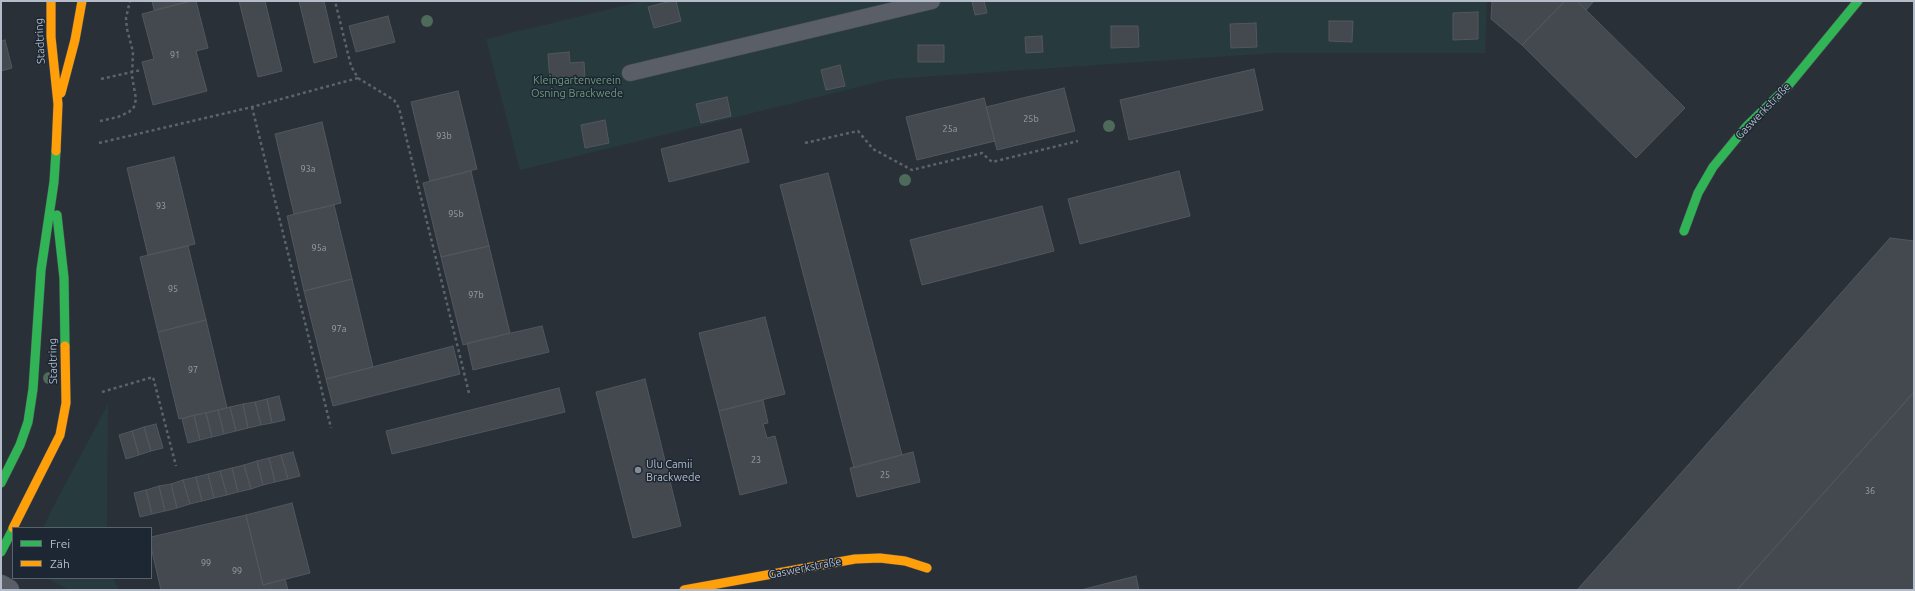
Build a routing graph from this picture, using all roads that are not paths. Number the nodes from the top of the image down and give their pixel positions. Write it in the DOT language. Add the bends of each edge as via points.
graph roads {
  1 [pos="51,1"];
  2 [pos="82,1"];
  3 [pos="932,1"];
  4 [pos="1858,1"];
  5 [pos="630,72"];
  6 [pos="58,104"];
  7 [pos="54,182"];
  8 [pos="1684,231"];
  9 [pos="1,483"];
  10 [pos="14,527"];
  11 [pos="12,530"];
  12 [pos="1,552"];
  13 [pos="926,568"];
  14 [pos="1,586"];
  15 [pos="8,590"];
  16 [pos="684,590"];
  1 -- 6 [label="street, Stadtring" via="51,37"];
  2 -- 6 [label="street, Stadtring" via="75,40"];
  3 -- 5 [label="lane"];
  4 -- 8 [label="street, Gaswerkstraße" via="1788,86 1746,127 1713,167 1698,193"];
  6 -- 7 [label="street, Stadtring"];
  7 -- 9 [label="street, Stadtring" via="41,270 33,389 28,422"];
  7 -- 10 [label="street, Stadtring" via="64,278 66,403 60,435"];
  11 -- 12 [label="street, Stadtring"];
  13 -- 16 [label="street, Gaswerkstraße" via="905,561 855,558"];
  14 -- 15 [label="street"];
}
